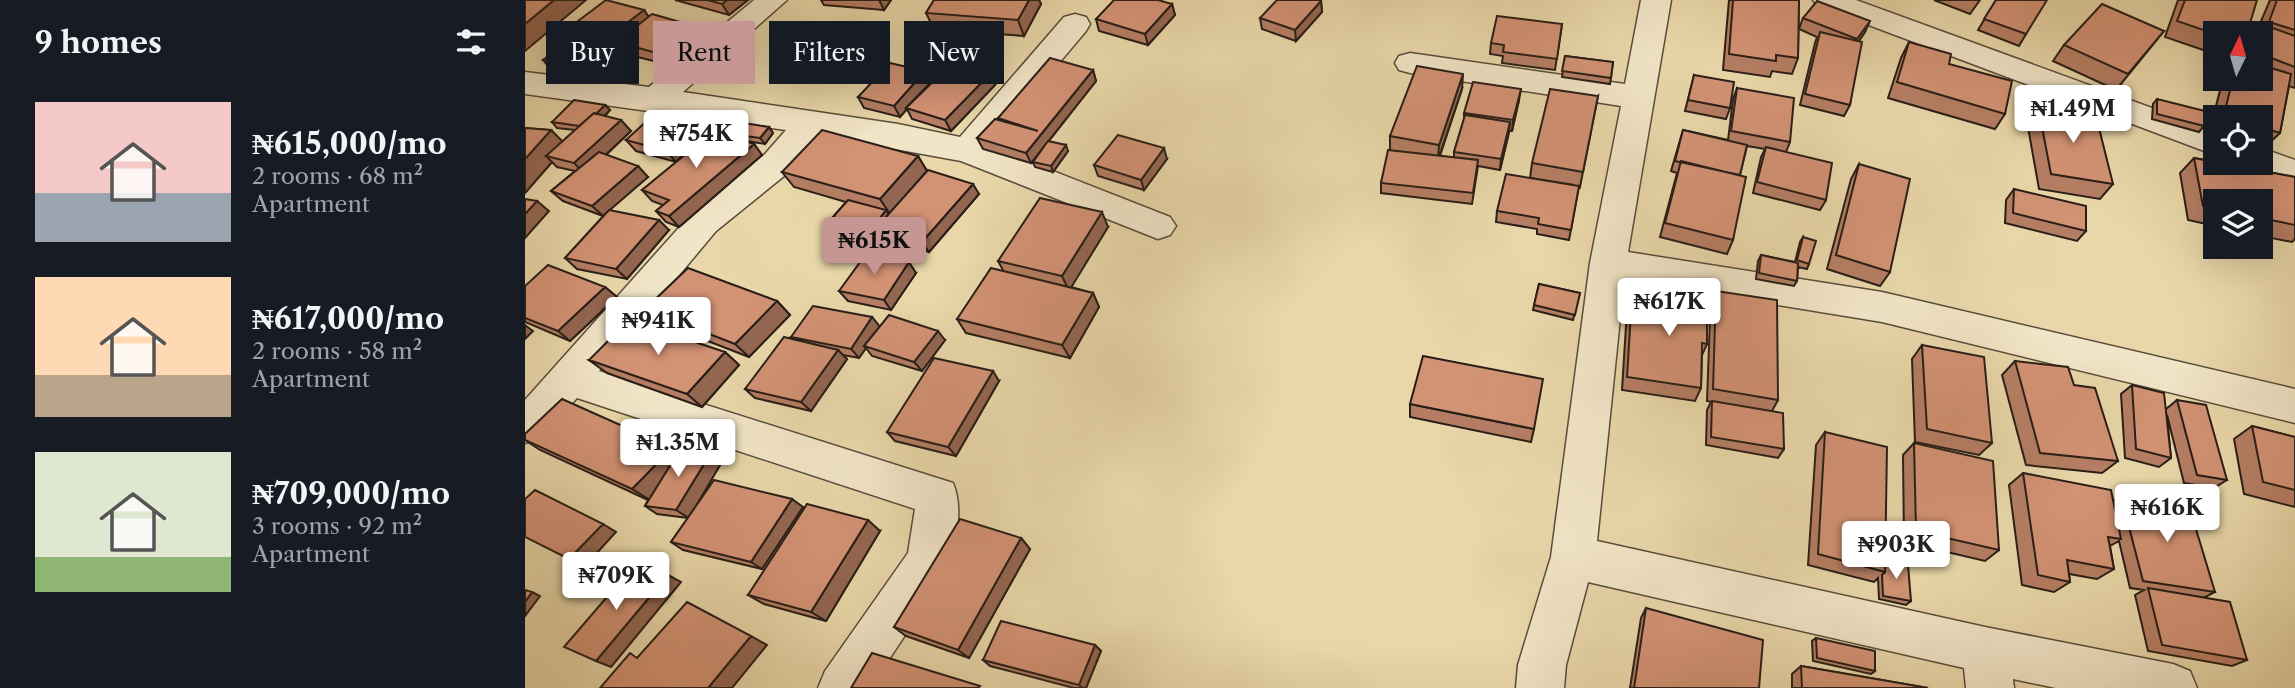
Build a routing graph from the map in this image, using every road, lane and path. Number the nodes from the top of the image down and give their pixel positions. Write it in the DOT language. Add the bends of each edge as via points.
graph roads {
  1 [pos="772,0"];
  2 [pos="1656,0"];
  3 [pos="1828,0"];
  4 [pos="1075,24"];
  5 [pos="1410,63"];
  6 [pos="525,83"];
  7 [pos="1636,97"];
  8 [pos="655,99"];
  9 [pos="810,123"];
  10 [pos="2203,139"];
  11 [pos="967,150"];
  12 [pos="2273,165"];
  13 [pos="2295,173"];
  14 [pos="1158,226"];
  15 [pos="1608,263"];
  16 [pos="570,379"];
  17 [pos="2295,406"];
  18 [pos="530,414"];
  19 [pos="1573,557"];
  20 [pos="1987,669"];
  21 [pos="842,688"];
  22 [pos="1540,688"];
  23 [pos="2173,688"];
  1 -- 8 [label="street"];
  2 -- 7 [label="street"];
  3 -- 10 [label="street"];
  4 -- 11 [label="street"];
  5 -- 7 [label="street"];
  6 -- 8 [label="street"];
  7 -- 15 [label="street"];
  8 -- 9 [label="street"];
  9 -- 11 [label="street"];
  9 -- 16 [label="street" via="777,163 704,222"];
  11 -- 14 [label="street"];
  12 -- 13 [label="street"];
  15 -- 17 [label="street" via="1882,307"];
  15 -- 19 [label="street"];
  16 -- 18 [label="street"];
  16 -- 21 [label="street" via="938,497 929,560"];
  19 -- 20 [label="street"];
  19 -- 22 [label="street" via="1542,665"];
  20 -- 23 [label="street"];
}
